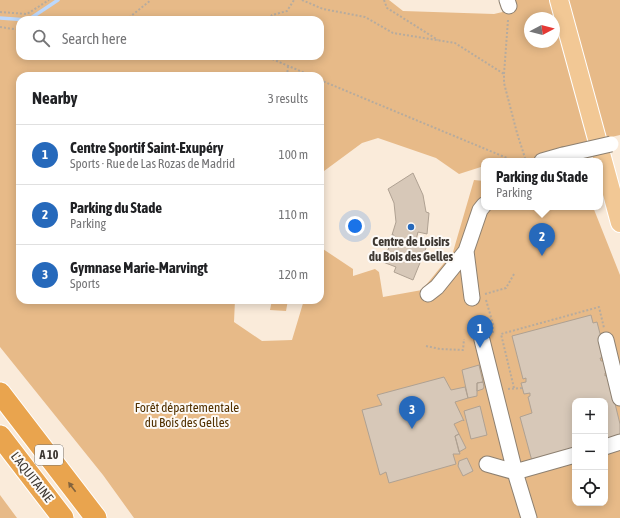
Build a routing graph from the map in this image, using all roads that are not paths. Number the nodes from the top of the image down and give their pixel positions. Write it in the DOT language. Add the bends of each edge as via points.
graph roads {
  1 [pos="559,0"];
  2 [pos="616,143"];
  3 [pos="552,158"];
  4 [pos="602,158"];
  5 [pos="603,161"];
  6 [pos="481,209"];
  7 [pos="620,223"];
  8 [pos="466,251"];
  9 [pos="428,294"];
  10 [pos="472,298"];
  11 [pos="487,338"];
  12 [pos="606,340"];
  13 [pos="0,393"];
  14 [pos="620,398"];
  15 [pos="0,436"];
  16 [pos="620,442"];
  17 [pos="608,446"];
  18 [pos="572,456"];
  19 [pos="487,464"];
  20 [pos="515,472"];
  21 [pos="63,518"];
  22 [pos="96,518"];
  23 [pos="529,518"];
  1 -- 4 [label="main road"];
  2 -- 3 [label="street, bridge"];
  5 -- 7 [label="main road"];
  6 -- 8 [label="street"];
  8 -- 9 [label="street" via="437,287"];
  8 -- 10 [label="street"];
  11 -- 20 [label="street"];
  12 -- 14 [label="street"];
  22 -- 13 [label="highway, L'AQUITAINE / A 10, one-way"];
  15 -- 21 [label="highway, L'AQUITAINE / A 10"];
  16 -- 17 [label="street"];
  18 -- 20 [label="street"];
  19 -- 20 [label="street"];
  20 -- 23 [label="street"];
}
